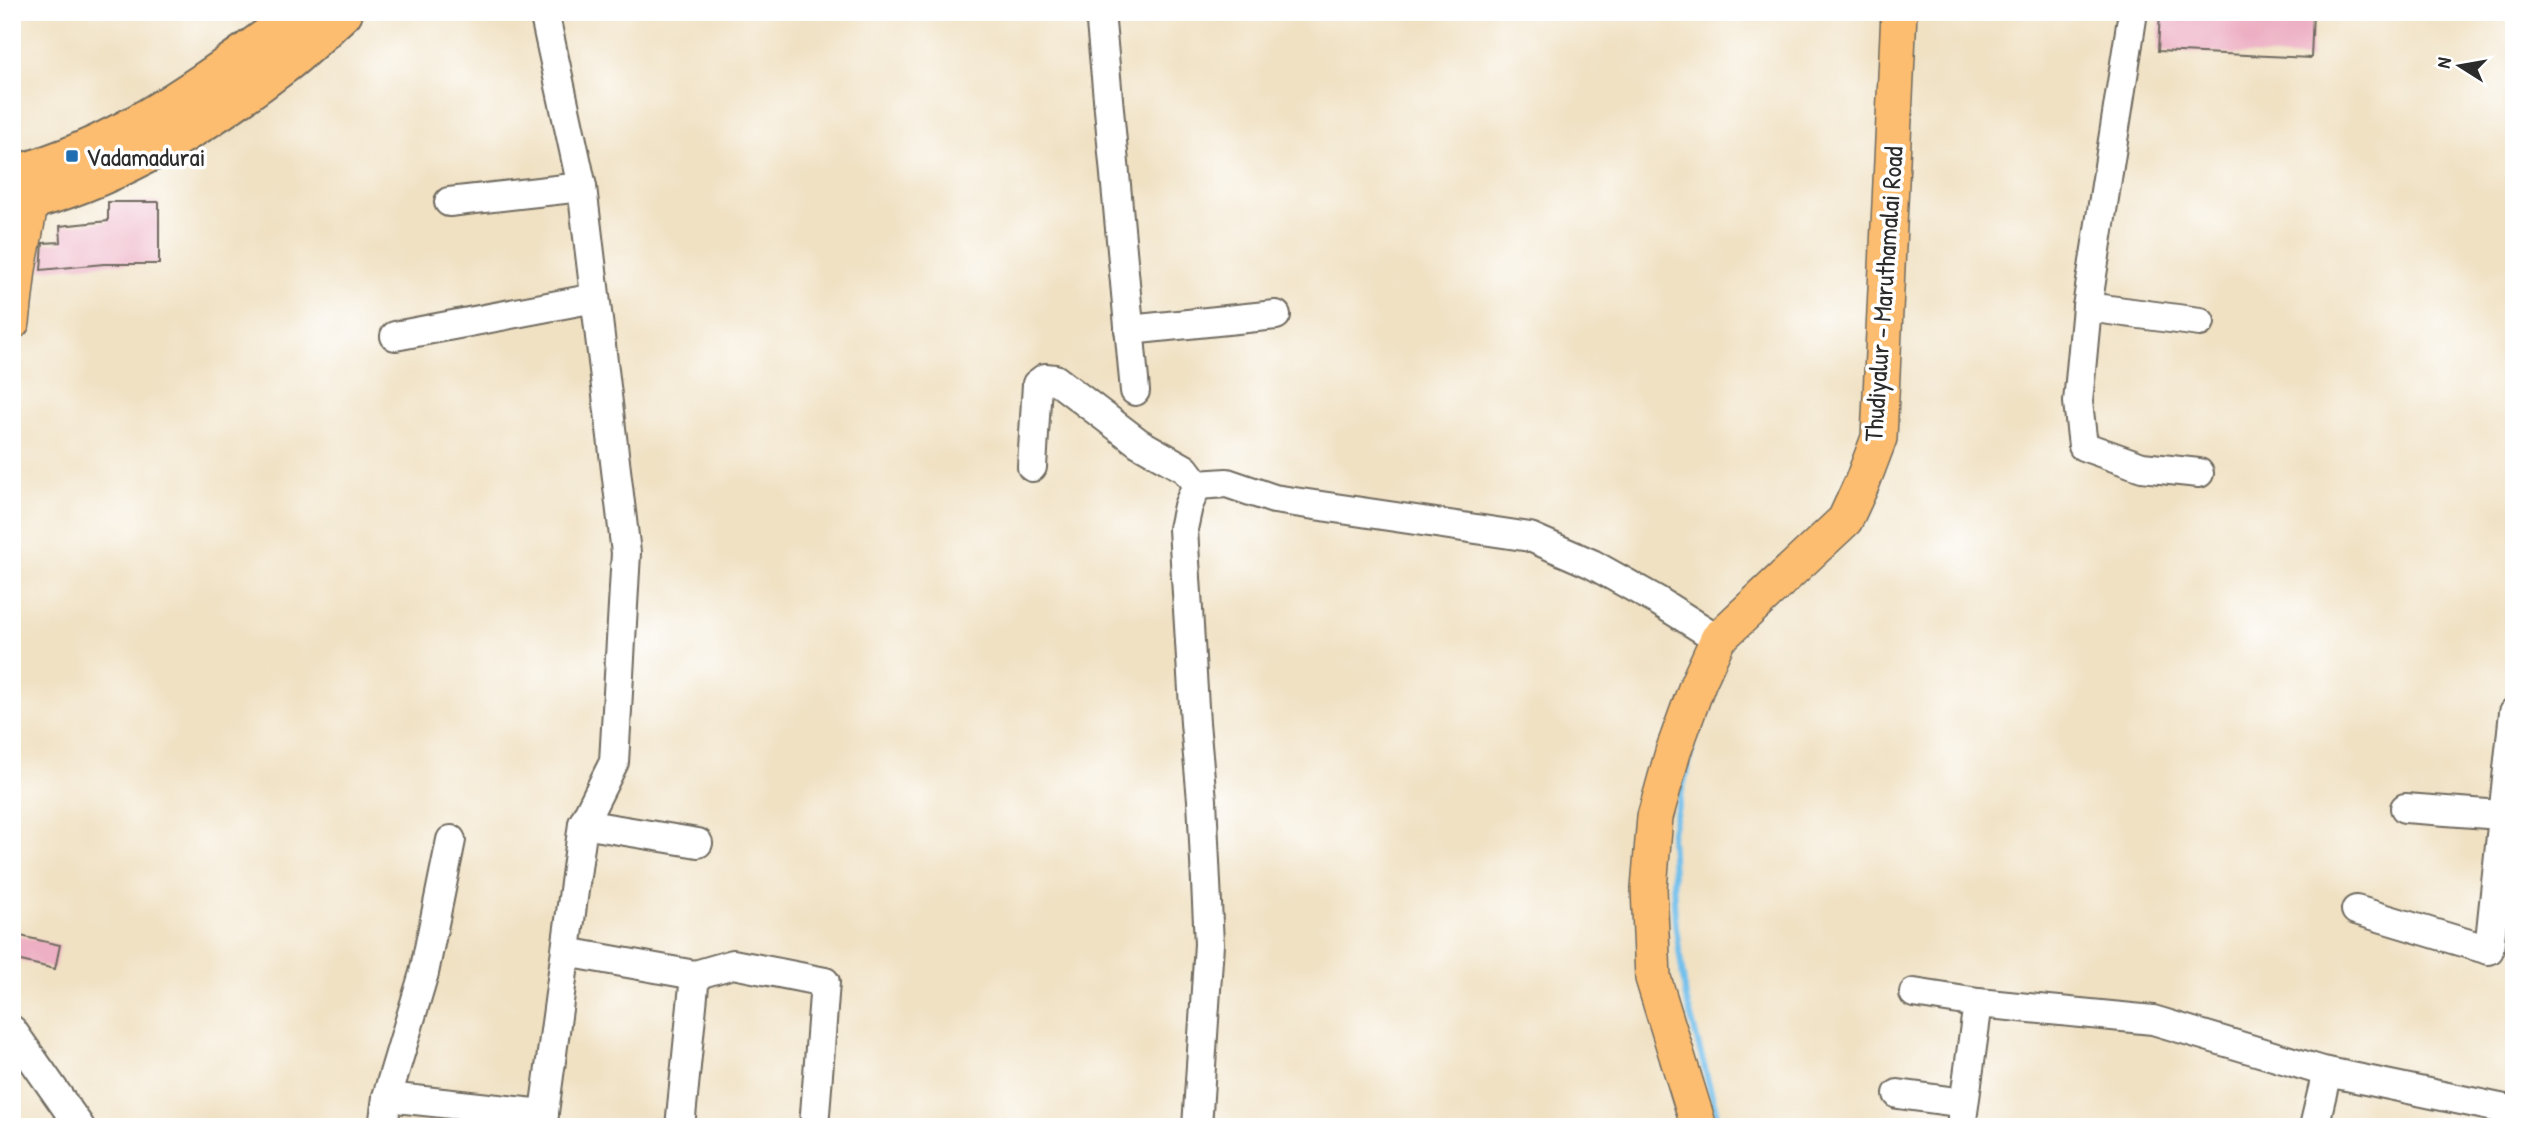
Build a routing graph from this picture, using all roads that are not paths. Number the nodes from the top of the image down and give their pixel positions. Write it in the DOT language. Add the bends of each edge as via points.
graph roads {
  1 [pos="299,12"];
  2 [pos="343,12"];
  3 [pos="544,12"];
  4 [pos="1100,12"];
  5 [pos="1899,12"];
  6 [pos="2133,12"];
  7 [pos="582,187"];
  8 [pos="21,188"];
  9 [pos="449,202"];
  10 [pos="595,298"];
  11 [pos="2087,307"];
  12 [pos="1276,315"];
  13 [pos="12,322"];
  14 [pos="2200,322"];
  15 [pos="1129,330"];
  16 [pos="395,336"];
  17 [pos="1135,391"];
  18 [pos="1032,467"];
  19 [pos="2199,473"];
  20 [pos="1197,485"];
  21 [pos="1718,639"];
  22 [pos="2514,712"];
  23 [pos="2404,808"];
  24 [pos="2501,815"];
  25 [pos="583,824"];
  26 [pos="451,840"];
  27 [pos="698,843"];
  28 [pos="2356,911"];
  29 [pos="566,952"];
  30 [pos="695,975"];
  31 [pos="1914,993"];
  32 [pos="1978,1003"];
  33 [pos="12,1030"];
  34 [pos="2328,1072"];
  35 [pos="1898,1094"];
  36 [pos="387,1097"];
  37 [pos="2514,1111"];
  38 [pos="1962,1115"];
  39 [pos="543,1120"];
  40 [pos="80,1127"];
  41 [pos="383,1127"];
  42 [pos="680,1127"];
  43 [pos="814,1127"];
  44 [pos="1197,1127"];
  45 [pos="1699,1127"];
  46 [pos="2314,1127"];
  1 -- 8 [label="highway" via="188,94"];
  2 -- 8 [label="highway" via="283,65 213,115 121,167"];
  3 -- 7 [label="street"];
  4 -- 15 [label="street"];
  5 -- 21 [label="main road, Thudiyalur - Maruthamalai Road" via="1879,438 1844,520"];
  6 -- 11 [label="street"];
  7 -- 9 [label="street"];
  7 -- 10 [label="street"];
  8 -- 13 [label="main road"];
  10 -- 16 [label="street"];
  10 -- 25 [label="street" via="626,553 614,762"];
  11 -- 14 [label="street"];
  11 -- 19 [label="street" via="2078,402 2082,446 2142,467"];
  12 -- 15 [label="street"];
  15 -- 17 [label="street"];
  18 -- 20 [label="street" via="1037,384 1045,378 1055,379 1139,443 1185,469"];
  20 -- 21 [label="street" via="1227,483 1274,499 1530,537 1592,564"];
  20 -- 44 [label="street" via="1183,529 1209,944"];
  21 -- 45 [label="main road, Thudiyalur - Maruthamalai Road" via="1698,683 1655,817 1649,888 1653,978"];
  22 -- 24 [label="street"];
  23 -- 24 [label="street"];
  24 -- 28 [label="street" via="2489,950"];
  25 -- 27 [label="street"];
  25 -- 29 [label="street"];
  26 -- 36 [label="street" via="424,973"];
  29 -- 30 [label="street"];
  29 -- 39 [label="street"];
  30 -- 42 [label="street"];
  30 -- 43 [label="street" via="733,964 825,982"];
  31 -- 32 [label="street"];
  32 -- 34 [label="street" via="2153,1020"];
  32 -- 38 [label="street"];
  33 -- 40 [label="street"];
  34 -- 37 [label="street"];
  34 -- 46 [label="street"];
  35 -- 38 [label="street"];
  36 -- 39 [label="street"];
  36 -- 41 [label="street"];
}
